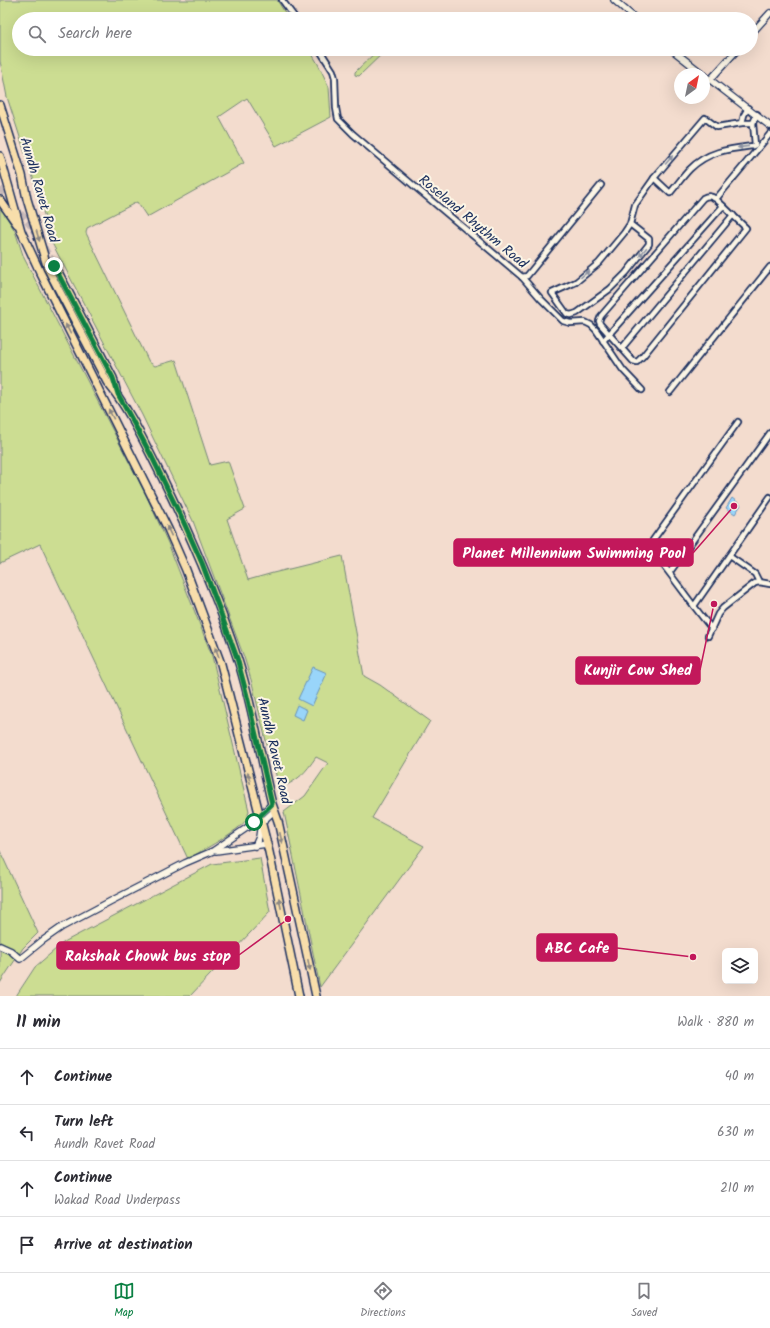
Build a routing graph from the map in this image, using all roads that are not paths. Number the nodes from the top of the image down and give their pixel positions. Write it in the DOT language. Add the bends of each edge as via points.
graph roads {
  1 [pos="282,0"];
  2 [pos="614,0"];
  3 [pos="291,12"];
  4 [pos="628,12"];
  5 [pos="769,17"];
  6 [pos="758,27"];
  7 [pos="323,56"];
  8 [pos="680,56"];
  9 [pos="732,56"];
  10 [pos="695,68"];
  11 [pos="710,80"];
  12 [pos="0,105"];
  13 [pos="748,108"];
  14 [pos="757,114"];
  15 [pos="742,123"];
  16 [pos="754,123"];
  17 [pos="770,126"];
  18 [pos="770,134"];
  19 [pos="0,156"];
  20 [pos="3,174"];
  21 [pos="654,178"];
  22 [pos="601,185"];
  23 [pos="0,200"];
  24 [pos="716,200"];
  25 [pos="723,206"];
  26 [pos="733,215"];
  27 [pos="630,224"];
  28 [pos="21,231"];
  29 [pos="54,266"];
  30 [pos="770,267"];
  31 [pos="522,277"];
  32 [pos="610,334"];
  33 [pos="603,341"];
  34 [pos="622,348"];
  35 [pos="642,390"];
  36 [pos="670,392"];
  37 [pos="118,394"];
  38 [pos="738,422"];
  39 [pos="770,433"];
  40 [pos="770,497"];
  41 [pos="729,556"];
  42 [pos="670,572"];
  43 [pos="759,582"];
  44 [pos="769,583"];
  45 [pos="694,606"];
  46 [pos="712,629"];
  47 [pos="708,636"];
  48 [pos="273,808"];
  49 [pos="260,815"];
  50 [pos="261,823"];
  51 [pos="267,844"];
  52 [pos="255,846"];
  53 [pos="213,851"];
  54 [pos="0,946"];
  55 [pos="299,996"];
  56 [pos="316,996"];
  1 -- 3 [label="street"];
  2 -- 4 [label="street"];
  5 -- 6 [label="street"];
  7 -- 31 [label="street, Roseland Rhythm Road" via="335,78 338,119"];
  8 -- 10 [label="street"];
  9 -- 11 [label="street"];
  11 -- 13 [label="street"];
  12 -- 37 [label="main road, Aundh Ravet Road, one-way" via="48,269 108,382"];
  13 -- 14 [label="street"];
  13 -- 15 [label="street"];
  14 -- 16 [label="street"];
  14 -- 17 [label="street"];
  15 -- 16 [label="street"];
  21 -- 15 [label="street, one-way" via="705,118 718,127"];
  16 -- 21 [label="street, one-way" via="755,145 726,149 707,157 691,168 670,193"];
  18 -- 24 [label="street"];
  19 -- 20 [label="main road, Aundh Ravet Road"];
  20 -- 28 [label="main road, Aundh Ravet Road"];
  21 -- 27 [label="street" via="636,205"];
  22 -- 31 [label="street" via="527,276"];
  23 -- 28 [label="main road"];
  24 -- 25 [label="street"];
  24 -- 32 [label="street" via="711,196 703,198 601,316 600,324"];
  25 -- 26 [label="street"];
  25 -- 32 [label="street"];
  26 -- 34 [label="street"];
  26 -- 34 [label="street" via="746,228 643,356 637,362 633,361"];
  27 -- 27 [label="street, one-way" via="649,238 649,244 610,289 577,313 567,314 552,293 576,282 599,263"];
  49 -- 28 [label="main road, Aundh Ravet Road, one-way" via="221,664 186,570"];
  29 -- 37 [label="main road" via="113,378"];
  30 -- 36 [label="street"];
  31 -- 33 [label="street, Roseland Rhythm Road" via="563,321 585,322 596,330"];
  32 -- 33 [label="street"];
  32 -- 34 [label="street"];
  33 -- 35 [label="street, Roseland Rhythm Road" via="623,370"];
  37 -- 48 [label="main road, Aundh Ravet Road" via="184,523 217,603 237,658"];
  38 -- 42 [label="street" via="651,543 652,551"];
  39 -- 42 [label="street"];
  40 -- 41 [label="street"];
  41 -- 43 [label="street" via="754,574"];
  41 -- 45 [label="street"];
  42 -- 45 [label="street"];
  43 -- 44 [label="street"];
  43 -- 46 [label="street" via="723,608"];
  45 -- 46 [label="street"];
  46 -- 47 [label="street"];
  48 -- 49 [label="street"];
  48 -- 50 [label="street"];
  48 -- 56 [label="main road, Aundh Ravet Road, one-way"];
  49 -- 50 [label="main road, Aundh Ravet Road"];
  49 -- 53 [label="street" via="248,827"];
  50 -- 51 [label="main road, Aundh Ravet Road"];
  50 -- 52 [label="street"];
  51 -- 52 [label="street"];
  55 -- 51 [label="main road, Aundh Ravet Road, one-way"];
  52 -- 53 [label="street"];
  53 -- 54 [label="street" via="62,928 20,959"];
}
